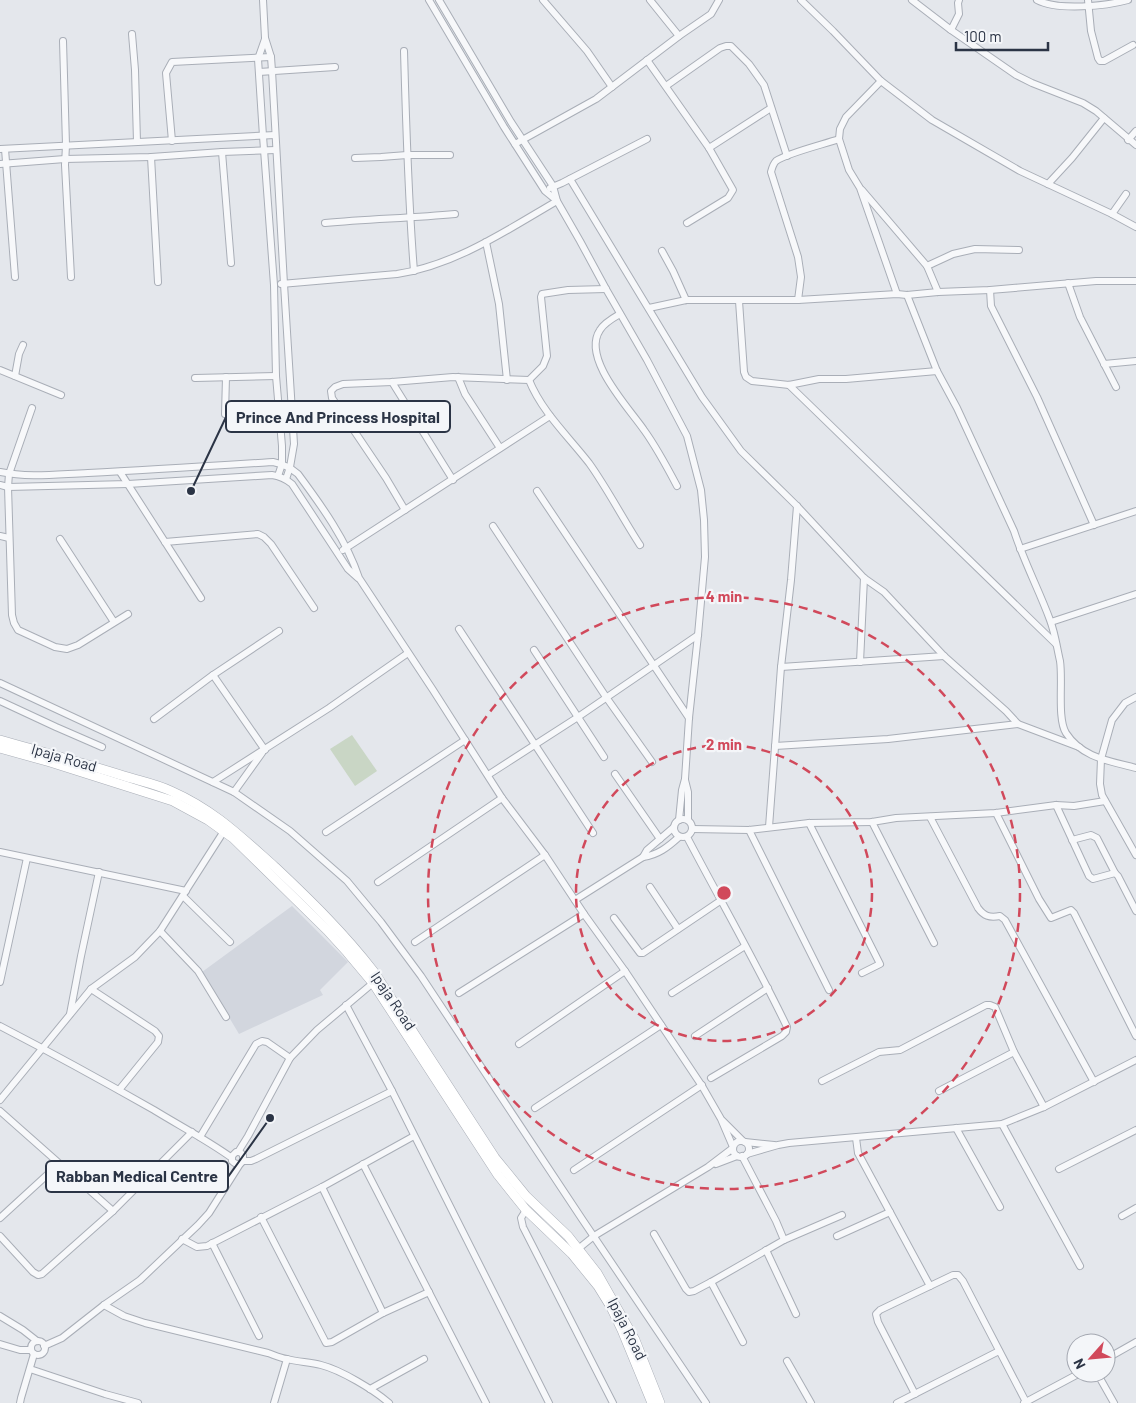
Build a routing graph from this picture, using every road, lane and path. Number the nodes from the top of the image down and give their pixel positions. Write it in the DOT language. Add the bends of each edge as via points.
graph roads {
  1 [pos="263,0"];
  2 [pos="429,0"];
  3 [pos="542,0"];
  4 [pos="650,0"];
  5 [pos="719,0"];
  6 [pos="801,0"];
  7 [pos="912,0"];
  8 [pos="959,0"];
  9 [pos="1037,0"];
  10 [pos="1128,0"];
  11 [pos="440,1"];
  12 [pos="1088,3"];
  13 [pos="434,7"];
  14 [pos="951,30"];
  15 [pos="132,34"];
  16 [pos="679,36"];
  17 [pos="265,38"];
  18 [pos="63,41"];
  19 [pos="1133,45"];
  20 [pos="404,51"];
  21 [pos="271,58"];
  22 [pos="258,59"];
  23 [pos="647,60"];
  24 [pos="335,67"];
  25 [pos="260,72"];
  26 [pos="272,72"];
  27 [pos="881,81"];
  28 [pos="666,86"];
  29 [pos="612,87"];
  30 [pos="771,108"];
  31 [pos="1104,118"];
  32 [pos="1136,131"];
  33 [pos="275,135"];
  34 [pos="262,136"];
  35 [pos="647,139"];
  36 [pos="840,139"];
  37 [pos="522,140"];
  38 [pos="1128,140"];
  39 [pos="172,141"];
  40 [pos="137,142"];
  41 [pos="516,144"];
  42 [pos="66,145"];
  43 [pos="1136,145"];
  44 [pos="709,148"];
  45 [pos="3,149"];
  46 [pos="276,150"];
  47 [pos="264,151"];
  48 [pos="222,152"];
  49 [pos="407,155"];
  50 [pos="450,155"];
  51 [pos="786,156"];
  52 [pos="151,157"];
  53 [pos="355,158"];
  54 [pos="65,159"];
  55 [pos="3,164"];
  56 [pos="570,179"];
  57 [pos="1048,184"];
  58 [pos="553,186"];
  59 [pos="860,188"];
  60 [pos="545,191"];
  61 [pos="1126,194"];
  62 [pos="557,201"];
  63 [pos="455,214"];
  64 [pos="1112,214"];
  65 [pos="410,219"];
  66 [pos="325,223"];
  67 [pos="687,224"];
  68 [pos="1136,227"];
  69 [pos="486,242"];
  70 [pos="1019,250"];
  71 [pos="662,251"];
  72 [pos="231,263"];
  73 [pos="927,266"];
  74 [pos="414,271"];
  75 [pos="14,277"];
  76 [pos="71,277"];
  77 [pos="1136,281"];
  78 [pos="158,282"];
  79 [pos="1068,283"];
  80 [pos="284,284"];
  81 [pos="274,285"];
  82 [pos="606,289"];
  83 [pos="990,290"];
  84 [pos="938,292"];
  85 [pos="897,294"];
  86 [pos="907,295"];
  87 [pos="686,300"];
  88 [pos="798,300"];
  89 [pos="739,301"];
  90 [pos="649,308"];
  91 [pos="620,314"];
  92 [pos="23,345"];
  93 [pos="1136,361"];
  94 [pos="1104,364"];
  95 [pos="0,370"];
  96 [pos="937,370"];
  97 [pos="15,376"];
  98 [pos="276,376"];
  99 [pos="226,377"];
  100 [pos="458,377"];
  101 [pos="194,378"];
  102 [pos="507,380"];
  103 [pos="528,380"];
  104 [pos="392,382"];
  105 [pos="789,385"];
  106 [pos="1116,386"];
  107 [pos="61,395"];
  108 [pos="32,408"];
  109 [pos="225,414"];
  110 [pos="550,416"];
  111 [pos="500,448"];
  112 [pos="282,464"];
  113 [pos="290,468"];
  114 [pos="0,472"];
  115 [pos="120,472"];
  116 [pos="10,474"];
  117 [pos="278,476"];
  118 [pos="286,480"];
  119 [pos="453,480"];
  120 [pos="128,484"];
  121 [pos="0,485"];
  122 [pos="677,486"];
  123 [pos="8,487"];
  124 [pos="538,491"];
  125 [pos="797,506"];
  126 [pos="405,510"];
  127 [pos="1136,511"];
  128 [pos="1094,524"];
  129 [pos="493,526"];
  130 [pos="0,536"];
  131 [pos="9,538"];
  132 [pos="60,539"];
  133 [pos="165,542"];
  134 [pos="640,545"];
  135 [pos="346,549"];
  136 [pos="1020,549"];
  137 [pos="338,553"];
  138 [pos="359,578"];
  139 [pos="864,578"];
  140 [pos="1136,594"];
  141 [pos="201,598"];
  142 [pos="314,608"];
  143 [pos="128,614"];
  144 [pos="114,622"];
  145 [pos="1051,622"];
  146 [pos="459,629"];
  147 [pos="279,631"];
  148 [pos="698,635"];
  149 [pos="1056,645"];
  150 [pos="534,650"];
  151 [pos="408,653"];
  152 [pos="944,656"];
  153 [pos="860,662"];
  154 [pos="653,665"];
  155 [pos="781,666"];
  156 [pos="213,674"];
  157 [pos="0,683"];
  158 [pos="1136,697"];
  159 [pos="606,698"];
  160 [pos="0,700"];
  161 [pos="578,717"];
  162 [pos="689,718"];
  163 [pos="154,719"];
  164 [pos="1018,724"];
  165 [pos="0,740"];
  166 [pos="465,740"];
  167 [pos="102,746"];
  168 [pos="535,746"];
  169 [pos="775,746"];
  170 [pos="0,748"];
  171 [pos="1079,748"];
  172 [pos="264,750"];
  173 [pos="29,752"];
  174 [pos="604,757"];
  175 [pos="1101,759"];
  176 [pos="652,762"];
  177 [pos="1136,768"];
  178 [pos="615,774"];
  179 [pos="488,775"];
  180 [pos="685,779"];
  181 [pos="213,782"];
  182 [pos="234,792"];
  183 [pos="502,798"];
  184 [pos="1105,801"];
  185 [pos="1056,805"];
  186 [pos="996,813"];
  187 [pos="930,817"];
  188 [pos="679,820"];
  189 [pos="688,820"];
  190 [pos="872,822"];
  191 [pos="809,823"];
  192 [pos="674,827"];
  193 [pos="769,827"];
  194 [pos="692,829"];
  195 [pos="749,830"];
  196 [pos="224,831"];
  197 [pos="326,832"];
  198 [pos="593,833"];
  199 [pos="679,837"];
  200 [pos="687,837"];
  201 [pos="660,839"];
  202 [pos="1072,840"];
  203 [pos="0,852"];
  204 [pos="545,856"];
  205 [pos="1136,856"];
  206 [pos="643,857"];
  207 [pos="27,858"];
  208 [pos="99,872"];
  209 [pos="1115,873"];
  210 [pos="378,882"];
  211 [pos="650,887"];
  212 [pos="185,893"];
  213 [pos="575,900"];
  214 [pos="720,901"];
  215 [pos="1136,911"];
  216 [pos="584,914"];
  217 [pos="614,918"];
  218 [pos="330,927"];
  219 [pos="678,929"];
  220 [pos="160,930"];
  221 [pos="230,942"];
  222 [pos="414,942"];
  223 [pos="934,944"];
  224 [pos="745,946"];
  225 [pos="625,970"];
  226 [pos="862,973"];
  227 [pos="0,982"];
  228 [pos="373,983"];
  229 [pos="768,988"];
  230 [pos="90,989"];
  231 [pos="829,990"];
  232 [pos="458,993"];
  233 [pos="672,993"];
  234 [pos="346,1005"];
  235 [pos="69,1015"];
  236 [pos="226,1017"];
  237 [pos="661,1025"];
  238 [pos="0,1026"];
  239 [pos="696,1036"];
  240 [pos="1136,1036"];
  241 [pos="519,1044"];
  242 [pos="43,1048"];
  243 [pos="1014,1052"];
  244 [pos="290,1058"];
  245 [pos="1136,1060"];
  246 [pos="711,1078"];
  247 [pos="822,1081"];
  248 [pos="1094,1082"];
  249 [pos="702,1085"];
  250 [pos="119,1090"];
  251 [pos="392,1091"];
  252 [pos="939,1091"];
  253 [pos="0,1100"];
  254 [pos="1044,1107"];
  255 [pos="535,1108"];
  256 [pos="0,1111"];
  257 [pos="720,1119"];
  258 [pos="1002,1124"];
  259 [pos="956,1128"];
  260 [pos="1136,1130"];
  261 [pos="192,1132"];
  262 [pos="414,1136"];
  263 [pos="200,1137"];
  264 [pos="856,1138"];
  265 [pos="744,1142"];
  266 [pos="778,1145"];
  267 [pos="216,1146"];
  268 [pos="733,1147"];
  269 [pos="742,1155"];
  270 [pos="240,1157"];
  271 [pos="232,1160"];
  272 [pos="59,1164"];
  273 [pos="363,1164"];
  274 [pos="708,1167"];
  275 [pos="1060,1169"];
  276 [pos="574,1170"];
  277 [pos="227,1183"];
  278 [pos="322,1186"];
  279 [pos="1000,1207"];
  280 [pos="1136,1208"];
  281 [pos="526,1210"];
  282 [pos="113,1211"];
  283 [pos="890,1212"];
  284 [pos="842,1215"];
  285 [pos="1122,1216"];
  286 [pos="261,1217"];
  287 [pos="0,1218"];
  288 [pos="654,1234"];
  289 [pos="0,1236"];
  290 [pos="594,1236"];
  291 [pos="837,1236"];
  292 [pos="182,1239"];
  293 [pos="784,1240"];
  294 [pos="212,1243"];
  295 [pos="578,1248"];
  296 [pos="766,1250"];
  297 [pos="1080,1266"];
  298 [pos="711,1282"];
  299 [pos="930,1286"];
  300 [pos="429,1292"];
  301 [pos="104,1305"];
  302 [pos="383,1313"];
  303 [pos="796,1314"];
  304 [pos="0,1316"];
  305 [pos="259,1336"];
  306 [pos="37,1341"];
  307 [pos="743,1342"];
  308 [pos="1136,1342"];
  309 [pos="0,1344"];
  310 [pos="44,1346"];
  311 [pos="999,1351"];
  312 [pos="33,1352"];
  313 [pos="1116,1353"];
  314 [pos="286,1359"];
  315 [pos="424,1359"];
  316 [pos="788,1361"];
  317 [pos="30,1369"];
  318 [pos="1066,1381"];
  319 [pos="1103,1383"];
  320 [pos="370,1389"];
  321 [pos="105,1394"];
  322 [pos="915,1394"];
  323 [pos="1029,1402"];
  324 [pos="20,1403"];
  325 [pos="106,1403"];
  326 [pos="138,1403"];
  327 [pos="274,1403"];
  328 [pos="389,1403"];
  329 [pos="486,1403"];
  330 [pos="549,1403"];
  331 [pos="613,1403"];
  332 [pos="652,1403"];
  333 [pos="660,1403"];
  334 [pos="706,1403"];
  335 [pos="811,1403"];
  336 [pos="897,1403"];
  337 [pos="1114,1403"];
  1 -- 17 [label="street"];
  2 -- 13 [label="street"];
  3 -- 29 [label="street" via="587,51"];
  4 -- 16 [label="street"];
  5 -- 16 [label="street" via="711,14"];
  6 -- 27 [label="street"];
  7 -- 14 [label="street"];
  8 -- 14 [label="street" via="959,14"];
  9 -- 12 [label="street" via="1048,5"];
  10 -- 12 [label="street" via="1113,4"];
  11 -- 13 [label="street"];
  11 -- 37 [label="street"];
  12 -- 19 [label="street" via="1091,32 1100,61"];
  13 -- 41 [label="street"];
  14 -- 31 [label="street" via="1024,79 1083,103"];
  15 -- 40 [label="street"];
  16 -- 23 [label="street"];
  17 -- 21 [label="street"];
  17 -- 22 [label="street"];
  18 -- 42 [label="street"];
  20 -- 49 [label="street"];
  21 -- 22 [label="street"];
  21 -- 26 [label="street"];
  22 -- 25 [label="street"];
  22 -- 39 [label="street" via="172,62 166,73"];
  23 -- 28 [label="street"];
  23 -- 29 [label="street"];
  24 -- 26 [label="street"];
  25 -- 26 [label="street"];
  25 -- 34 [label="street"];
  26 -- 33 [label="street"];
  27 -- 36 [label="street" via="846,117 840,129"];
  27 -- 57 [label="street" via="932,120"];
  28 -- 30 [label="street" via="720,48 731,46 764,85"];
  28 -- 44 [label="street"];
  29 -- 37 [label="street"];
  30 -- 44 [label="street"];
  30 -- 51 [label="street"];
  31 -- 38 [label="street"];
  31 -- 57 [label="street"];
  32 -- 38 [label="street"];
  33 -- 34 [label="street"];
  33 -- 46 [label="street"];
  34 -- 39 [label="street"];
  34 -- 47 [label="street"];
  35 -- 56 [label="street"];
  36 -- 51 [label="street"];
  36 -- 59 [label="street" via="849,170"];
  37 -- 41 [label="street"];
  37 -- 58 [label="street"];
  38 -- 43 [label="street"];
  39 -- 40 [label="street"];
  40 -- 42 [label="street"];
  41 -- 60 [label="street"];
  42 -- 45 [label="street"];
  42 -- 54 [label="street"];
  44 -- 67 [label="street" via="733,190 728,198"];
  45 -- 55 [label="street"];
  46 -- 47 [label="street"];
  46 -- 80 [label="street"];
  47 -- 48 [label="street"];
  47 -- 81 [label="street"];
  48 -- 52 [label="street"];
  48 -- 72 [label="street"];
  49 -- 50 [label="street"];
  49 -- 53 [label="street"];
  49 -- 65 [label="street"];
  51 -- 88 [label="street" via="773,165 771,172 798,257 801,277"];
  52 -- 54 [label="street"];
  52 -- 78 [label="street"];
  54 -- 55 [label="street"];
  54 -- 76 [label="street"];
  55 -- 75 [label="street"];
  56 -- 58 [label="street"];
  56 -- 90 [label="street"];
  57 -- 64 [label="street"];
  58 -- 60 [label="street"];
  58 -- 62 [label="street"];
  59 -- 73 [label="street"];
  59 -- 85 [label="street"];
  60 -- 62 [label="street"];
  61 -- 64 [label="street"];
  62 -- 69 [label="street"];
  62 -- 82 [label="street"];
  63 -- 65 [label="street"];
  64 -- 68 [label="street"];
  65 -- 66 [label="street"];
  65 -- 74 [label="street"];
  69 -- 74 [label="street"];
  69 -- 102 [label="street" via="499,304"];
  70 -- 73 [label="street" via="975,249 953,254"];
  71 -- 87 [label="street"];
  73 -- 84 [label="street"];
  74 -- 80 [label="street"];
  77 -- 79 [label="street"];
  79 -- 83 [label="street"];
  79 -- 94 [label="street" via="1080,318"];
  80 -- 81 [label="street"];
  80 -- 113 [label="street" via="294,444"];
  81 -- 98 [label="street"];
  82 -- 91 [label="street"];
  82 -- 103 [label="street" via="542,294 547,356 543,366"];
  83 -- 84 [label="street"];
  83 -- 128 [label="street" via="991,306 1037,397"];
  84 -- 86 [label="street"];
  85 -- 86 [label="street"];
  85 -- 88 [label="street"];
  86 -- 96 [label="street"];
  87 -- 89 [label="street"];
  87 -- 90 [label="street"];
  88 -- 89 [label="street"];
  89 -- 105 [label="street" via="746,377 752,381"];
  90 -- 125 [label="street" via="702,397 741,451"];
  91 -- 122 [label="street" via="599,331 596,353 609,383 654,443"];
  91 -- 148 [label="street" via="688,436 701,490 704,520 705,557"];
  92 -- 97 [label="street"];
  93 -- 94 [label="street"];
  94 -- 106 [label="street"];
  95 -- 97 [label="street"];
  96 -- 105 [label="street" via="819,379"];
  96 -- 136 [label="street"];
  97 -- 107 [label="street"];
  98 -- 99 [label="street"];
  98 -- 112 [label="street"];
  99 -- 101 [label="street"];
  99 -- 109 [label="street"];
  100 -- 102 [label="street"];
  100 -- 104 [label="street"];
  100 -- 111 [label="street" via="465,394"];
  102 -- 103 [label="street"];
  103 -- 110 [label="street"];
  104 -- 119 [label="street"];
  104 -- 126 [label="street" via="343,384 331,390 332,398"];
  105 -- 149 [label="street"];
  108 -- 116 [label="street"];
  110 -- 111 [label="street"];
  110 -- 134 [label="street" via="589,464"];
  111 -- 119 [label="street"];
  112 -- 113 [label="street"];
  112 -- 115 [label="street"];
  112 -- 117 [label="street"];
  113 -- 118 [label="street"];
  113 -- 135 [label="street" via="308,488"];
  114 -- 116 [label="street"];
  115 -- 116 [label="street"];
  115 -- 120 [label="street"];
  116 -- 123 [label="street"];
  117 -- 118 [label="street"];
  117 -- 120 [label="street"];
  118 -- 137 [label="street"];
  119 -- 126 [label="street"];
  120 -- 123 [label="street"];
  120 -- 133 [label="street"];
  121 -- 123 [label="street"];
  123 -- 131 [label="street"];
  124 -- 154 [label="street"];
  125 -- 139 [label="street"];
  125 -- 155 [label="street"];
  126 -- 135 [label="street"];
  127 -- 128 [label="street"];
  128 -- 136 [label="street"];
  129 -- 159 [label="street"];
  130 -- 131 [label="street"];
  131 -- 144 [label="street" via="12,615 18,630 67,649"];
  132 -- 144 [label="street"];
  133 -- 141 [label="street"];
  133 -- 142 [label="street" via="264,536"];
  135 -- 137 [label="street"];
  135 -- 138 [label="street"];
  136 -- 145 [label="street"];
  137 -- 138 [label="street" via="348,569"];
  138 -- 151 [label="street"];
  139 -- 152 [label="street" via="884,592"];
  139 -- 153 [label="street"];
  140 -- 145 [label="street"];
  143 -- 144 [label="street"];
  145 -- 149 [label="street"];
  146 -- 168 [label="street"];
  147 -- 156 [label="street"];
  148 -- 154 [label="street"];
  148 -- 162 [label="street"];
  149 -- 171 [label="street" via="1062,681 1061,716 1065,732"];
  150 -- 161 [label="street"];
  151 -- 166 [label="street"];
  151 -- 172 [label="street"];
  152 -- 153 [label="street"];
  152 -- 164 [label="street"];
  153 -- 155 [label="street"];
  154 -- 159 [label="street"];
  154 -- 162 [label="street"];
  155 -- 169 [label="street"];
  156 -- 163 [label="street"];
  156 -- 172 [label="street"];
  157 -- 181 [label="street"];
  158 -- 175 [label="street" via="1125,703 1112,720"];
  159 -- 161 [label="street"];
  159 -- 176 [label="street"];
  160 -- 167 [label="street"];
  161 -- 168 [label="street"];
  161 -- 174 [label="street"];
  162 -- 180 [label="street"];
  164 -- 169 [label="street"];
  164 -- 171 [label="street"];
  165 -- 173 [label="main road, Ipaja Road"];
  166 -- 179 [label="street"];
  166 -- 197 [label="street"];
  168 -- 179 [label="street"];
  168 -- 198 [label="street"];
  169 -- 193 [label="street"];
  170 -- 173 [label="main road, Ipaja Road"];
  171 -- 175 [label="street"];
  172 -- 181 [label="street"];
  172 -- 182 [label="street"];
  173 -- 196 [label="main road, Ipaja Road" via="50,762 173,802"];
  173 -- 218 [label="main road, Ipaja Road" via="158,785 213,813 300,890"];
  175 -- 177 [label="street"];
  175 -- 184 [label="street" via="1100,789"];
  178 -- 201 [label="street"];
  179 -- 183 [label="street"];
  180 -- 188 [label="street"];
  180 -- 189 [label="street"];
  181 -- 182 [label="street"];
  182 -- 290 [label="street" via="290,830 347,881 381,922 421,976"];
  183 -- 204 [label="street"];
  183 -- 210 [label="street"];
  184 -- 185 [label="street"];
  184 -- 205 [label="street"];
  185 -- 186 [label="street"];
  185 -- 202 [label="street"];
  186 -- 187 [label="street"];
  186 -- 240 [label="street" via="1051,918 1071,910 1074,913"];
  187 -- 190 [label="street"];
  187 -- 248 [label="street" via="978,908 988,917 1000,916 1005,920"];
  188 -- 189 [label="street"];
  188 -- 192 [label="street"];
  189 -- 194 [label="street"];
  190 -- 191 [label="street"];
  190 -- 223 [label="street"];
  191 -- 193 [label="street"];
  191 -- 226 [label="street" via="880,964"];
  192 -- 199 [label="street"];
  192 -- 201 [label="street"];
  193 -- 195 [label="street"];
  194 -- 195 [label="street"];
  194 -- 200 [label="street"];
  195 -- 231 [label="street"];
  196 -- 212 [label="street"];
  196 -- 218 [label="main road, Ipaja Road"];
  199 -- 200 [label="street"];
  199 -- 206 [label="street" via="661,851"];
  200 -- 214 [label="street"];
  201 -- 206 [label="street"];
  202 -- 209 [label="street" via="1094,835"];
  202 -- 209 [label="street" via="1089,876 1093,879"];
  203 -- 207 [label="street"];
  204 -- 213 [label="street"];
  204 -- 222 [label="street"];
  206 -- 213 [label="street"];
  207 -- 208 [label="street"];
  207 -- 227 [label="street"];
  208 -- 212 [label="street"];
  208 -- 235 [label="street"];
  209 -- 215 [label="street"];
  211 -- 219 [label="street"];
  212 -- 220 [label="street"];
  212 -- 221 [label="street"];
  213 -- 216 [label="street"];
  214 -- 219 [label="street"];
  214 -- 224 [label="street"];
  216 -- 225 [label="street"];
  216 -- 232 [label="street"];
  217 -- 219 [label="street" via="640,953"];
  218 -- 228 [label="main road, Ipaja Road"];
  218 -- 295 [label="main road, Ipaja Road" via="354,946 374,972 496,1158 526,1196"];
  220 -- 230 [label="street" via="135,957"];
  220 -- 236 [label="street" via="198,971"];
  224 -- 229 [label="street"];
  224 -- 233 [label="street"];
  225 -- 237 [label="street"];
  225 -- 241 [label="street"];
  228 -- 234 [label="street"];
  228 -- 281 [label="main road, Ipaja Road" via="498,1175"];
  229 -- 239 [label="street"];
  229 -- 246 [label="street" via="786,1032"];
  230 -- 235 [label="street"];
  230 -- 250 [label="street" via="159,1036 158,1042"];
  234 -- 244 [label="street"];
  234 -- 251 [label="street"];
  235 -- 242 [label="street"];
  237 -- 249 [label="street"];
  237 -- 255 [label="street"];
  238 -- 242 [label="street"];
  242 -- 250 [label="street"];
  242 -- 253 [label="street"];
  243 -- 247 [label="street" via="995,1007 990,1005 900,1050 879,1052"];
  243 -- 252 [label="street"];
  243 -- 254 [label="street"];
  244 -- 263 [label="street" via="267,1042 256,1044"];
  244 -- 270 [label="street"];
  245 -- 248 [label="street"];
  248 -- 254 [label="street"];
  249 -- 257 [label="street"];
  249 -- 276 [label="street"];
  250 -- 261 [label="street"];
  251 -- 262 [label="street"];
  251 -- 270 [label="street" via="256,1159 251,1161"];
  254 -- 258 [label="street"];
  256 -- 272 [label="street"];
  257 -- 265 [label="street"];
  257 -- 268 [label="street"];
  258 -- 259 [label="street"];
  258 -- 297 [label="street"];
  259 -- 264 [label="street"];
  259 -- 279 [label="street"];
  260 -- 275 [label="street"];
  261 -- 263 [label="street"];
  261 -- 282 [label="street"];
  262 -- 273 [label="street"];
  262 -- 330 [label="street"];
  263 -- 267 [label="street"];
  264 -- 266 [label="street"];
  264 -- 283 [label="street" via="858,1153"];
  265 -- 266 [label="street"];
  265 -- 268 [label="street" via="737,1142"];
  265 -- 269 [label="street" via="748,1146"];
  266 -- 269 [label="street"];
  267 -- 270 [label="street"];
  267 -- 271 [label="street"];
  268 -- 269 [label="street" via="733,1152"];
  268 -- 274 [label="street"];
  269 -- 274 [label="street"];
  269 -- 293 [label="street"];
  270 -- 271 [label="street" via="237,1164"];
  270 -- 277 [label="street"];
  271 -- 277 [label="street"];
  272 -- 282 [label="street"];
  272 -- 287 [label="street"];
  273 -- 278 [label="street"];
  273 -- 300 [label="street"];
  274 -- 290 [label="street"];
  277 -- 292 [label="street" via="209,1213"];
  278 -- 286 [label="street"];
  278 -- 302 [label="street"];
  280 -- 285 [label="street"];
  281 -- 331 [label="street" via="521,1218 523,1227"];
  281 -- 332 [label="main road, Ipaja Road" via="572,1254 598,1286 622,1330"];
  282 -- 289 [label="street" via="38,1275"];
  283 -- 291 [label="street"];
  283 -- 299 [label="street"];
  284 -- 293 [label="street"];
  286 -- 294 [label="street"];
  286 -- 302 [label="street" via="326,1342 332,1342"];
  288 -- 298 [label="street" via="686,1290 689,1292"];
  290 -- 295 [label="street"];
  290 -- 334 [label="street"];
  292 -- 294 [label="street" via="197,1247"];
  292 -- 301 [label="street" via="140,1280"];
  293 -- 296 [label="street"];
  294 -- 305 [label="street"];
  295 -- 333 [label="main road, Ipaja Road" via="626,1322"];
  296 -- 298 [label="street"];
  296 -- 303 [label="street"];
  298 -- 307 [label="street"];
  299 -- 311 [label="street" via="958,1275"];
  299 -- 322 [label="street" via="876,1314"];
  300 -- 302 [label="street"];
  300 -- 329 [label="street"];
  301 -- 310 [label="street" via="62,1338"];
  301 -- 314 [label="street" via="145,1323"];
  304 -- 306 [label="street"];
  306 -- 310 [label="street"];
  306 -- 312 [label="street" via="31,1346"];
  308 -- 313 [label="street"];
  309 -- 312 [label="street"];
  310 -- 312 [label="street" via="43,1353"];
  311 -- 322 [label="street"];
  311 -- 323 [label="street"];
  312 -- 317 [label="street"];
  314 -- 320 [label="street" via="324,1366"];
  314 -- 327 [label="street"];
  315 -- 320 [label="street"];
  316 -- 335 [label="street"];
  317 -- 321 [label="street"];
  317 -- 324 [label="street"];
  318 -- 323 [label="street"];
  319 -- 337 [label="street"];
  320 -- 328 [label="street"];
  321 -- 325 [label="street"];
  321 -- 326 [label="street"];
  322 -- 336 [label="street"];
}
